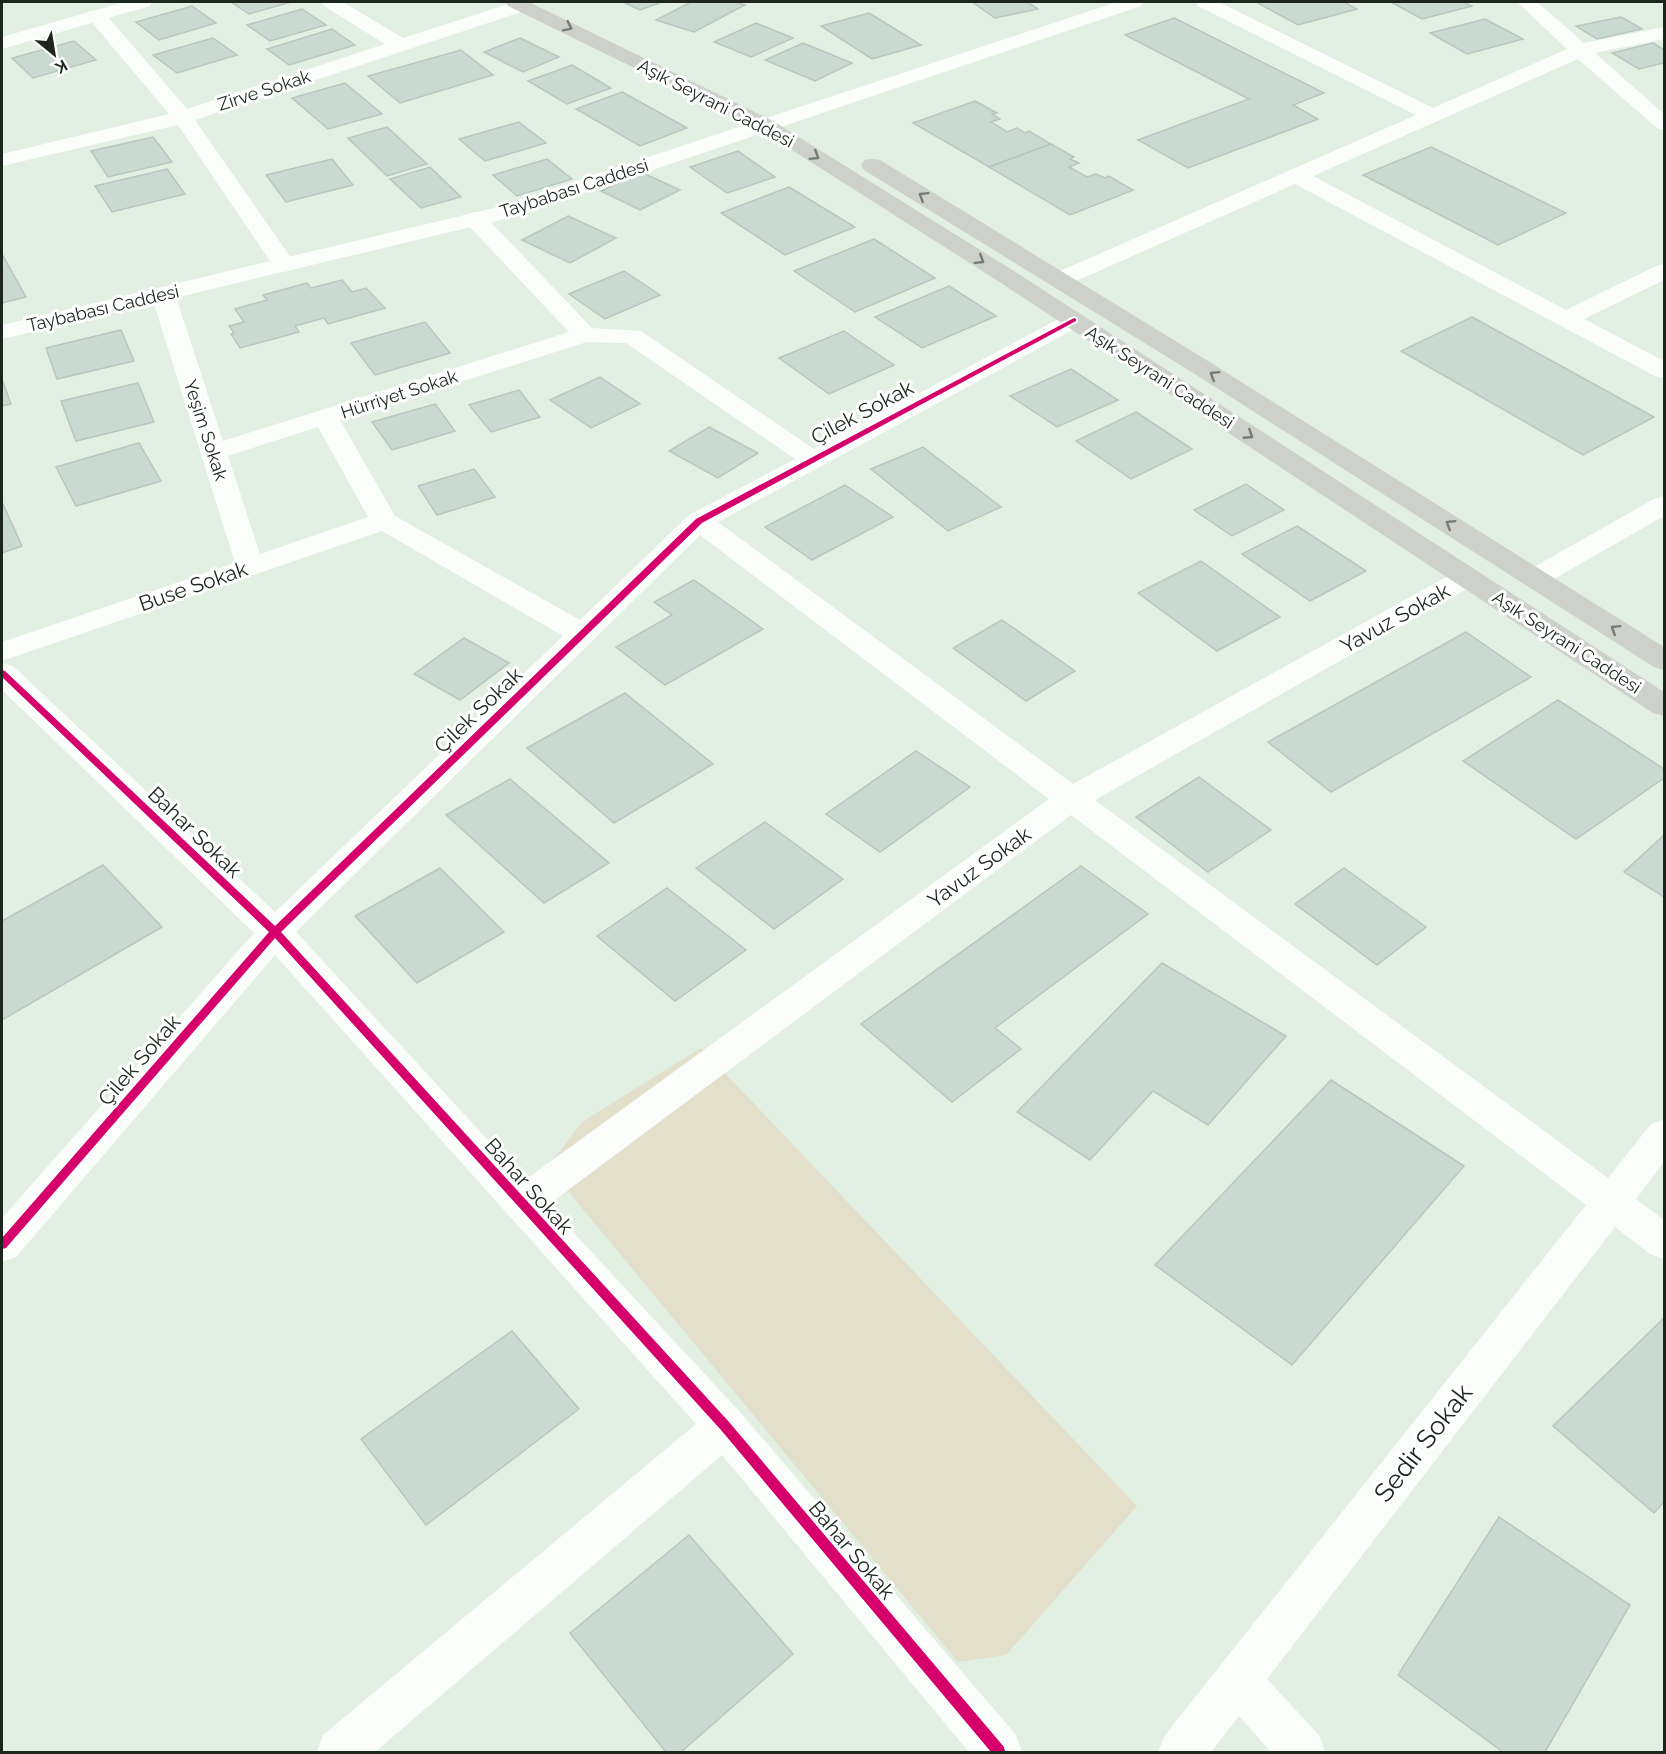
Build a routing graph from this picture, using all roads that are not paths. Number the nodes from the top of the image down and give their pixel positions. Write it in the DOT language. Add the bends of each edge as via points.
graph roads {
  1 [pos="143,2"];
  2 [pos="331,2"];
  3 [pos="560,2"];
  4 [pos="1134,2"];
  5 [pos="1205,2"];
  6 [pos="1526,2"];
  7 [pos="519,3"];
  8 [pos="96,15"];
  9 [pos="1665,33"];
  10 [pos="2,43"];
  11 [pos="401,45"];
  12 [pos="1581,50"];
  13 [pos="1432,116"];
  14 [pos="183,117"];
  15 [pos="794,117"];
  16 [pos="1665,124"];
  17 [pos="766,125"];
  18 [pos="2,160"];
  19 [pos="1296,176"];
  20 [pos="475,219"];
  21 [pos="284,265"];
  22 [pos="1665,271"];
  23 [pos="1059,280"];
  24 [pos="163,294"];
  25 [pos="1566,319"];
  26 [pos="1074,320"];
  27 [pos="2,332"];
  28 [pos="585,335"];
  29 [pos="1665,371"];
  30 [pos="325,417"];
  31 [pos="213,452"];
  32 [pos="812,459"];
  33 [pos="1665,505"];
  34 [pos="384,521"];
  35 [pos="699,521"];
  36 [pos="250,567"];
  37 [pos="1467,577"];
  38 [pos="1535,578"];
  39 [pos="582,634"];
  40 [pos="2,652"];
  41 [pos="1665,660"];
  42 [pos="2,673"];
  43 [pos="1665,706"];
  44 [pos="1071,799"];
  45 [pos="275,932"];
  46 [pos="1665,1135"];
  47 [pos="521,1204"];
  48 [pos="1611,1204"];
  49 [pos="1665,1242"];
  50 [pos="2,1245"];
  51 [pos="725,1426"];
  52 [pos="1238,1681"];
  53 [pos="340,1752"];
  54 [pos="999,1752"];
  55 [pos="1182,1752"];
  56 [pos="1302,1752"];
  1 -- 8 [label="street"];
  2 -- 11 [label="street"];
  3 -- 15 [label="main road"];
  4 -- 15 [label="street, Taybabası Caddesi"];
  5 -- 13 [label="street"];
  6 -- 12 [label="street"];
  7 -- 11 [label="street, Zirve Sokak"];
  7 -- 17 [label="main road, Aşık Seyrani Caddesi, one-way"];
  8 -- 10 [label="street"];
  8 -- 14 [label="street"];
  9 -- 12 [label="street"];
  11 -- 14 [label="street, Zirve Sokak"];
  12 -- 13 [label="street"];
  12 -- 16 [label="street"];
  13 -- 19 [label="street"];
  14 -- 18 [label="street, Zirve Sokak"];
  14 -- 21 [label="street"];
  15 -- 17 [label="street, Taybabası Caddesi"];
  23 -- 15 [label="main road, one-way"];
  17 -- 20 [label="street, Taybabası Caddesi"];
  17 -- 26 [label="main road, Aşık Seyrani Caddesi, one-way"];
  19 -- 23 [label="street"];
  19 -- 25 [label="street"];
  20 -- 21 [label="street, Taybabası Caddesi"];
  20 -- 28 [label="street"];
  21 -- 24 [label="street, Taybabası Caddesi"];
  22 -- 25 [label="street"];
  38 -- 23 [label="main road, one-way"];
  24 -- 27 [label="street, Taybabası Caddesi"];
  24 -- 31 [label="street, Yeşim Sokak"];
  25 -- 29 [label="street"];
  26 -- 32 [label="street, Çilek Sokak"];
  26 -- 37 [label="main road, Aşık Seyrani Caddesi, one-way"];
  28 -- 30 [label="street, Hürriyet Sokak"];
  28 -- 32 [label="street, Hürriyet Sokak" via="632,336"];
  30 -- 31 [label="street, Hürriyet Sokak"];
  30 -- 34 [label="street"];
  31 -- 36 [label="street, Yeşim Sokak"];
  32 -- 35 [label="street, Çilek Sokak"];
  33 -- 38 [label="street"];
  34 -- 36 [label="street, Buse Sokak"];
  34 -- 39 [label="street"];
  35 -- 39 [label="street, Çilek Sokak"];
  35 -- 44 [label="street"];
  36 -- 40 [label="street, Buse Sokak"];
  37 -- 43 [label="main road, Aşık Seyrani Caddesi"];
  37 -- 44 [label="street, Yavuz Sokak"];
  41 -- 38 [label="main road, one-way"];
  39 -- 45 [label="street, Çilek Sokak"];
  42 -- 45 [label="street, Bahar Sokak"];
  44 -- 47 [label="street, Yavuz Sokak"];
  44 -- 48 [label="street"];
  45 -- 47 [label="street, Bahar Sokak"];
  45 -- 50 [label="street, Çilek Sokak"];
  46 -- 48 [label="street, Sedir Sokak"];
  47 -- 51 [label="street, Bahar Sokak"];
  48 -- 49 [label="street"];
  48 -- 52 [label="street, Sedir Sokak"];
  51 -- 53 [label="street"];
  51 -- 54 [label="street, Bahar Sokak"];
  52 -- 55 [label="street, Sedir Sokak"];
  52 -- 56 [label="street"];
}
